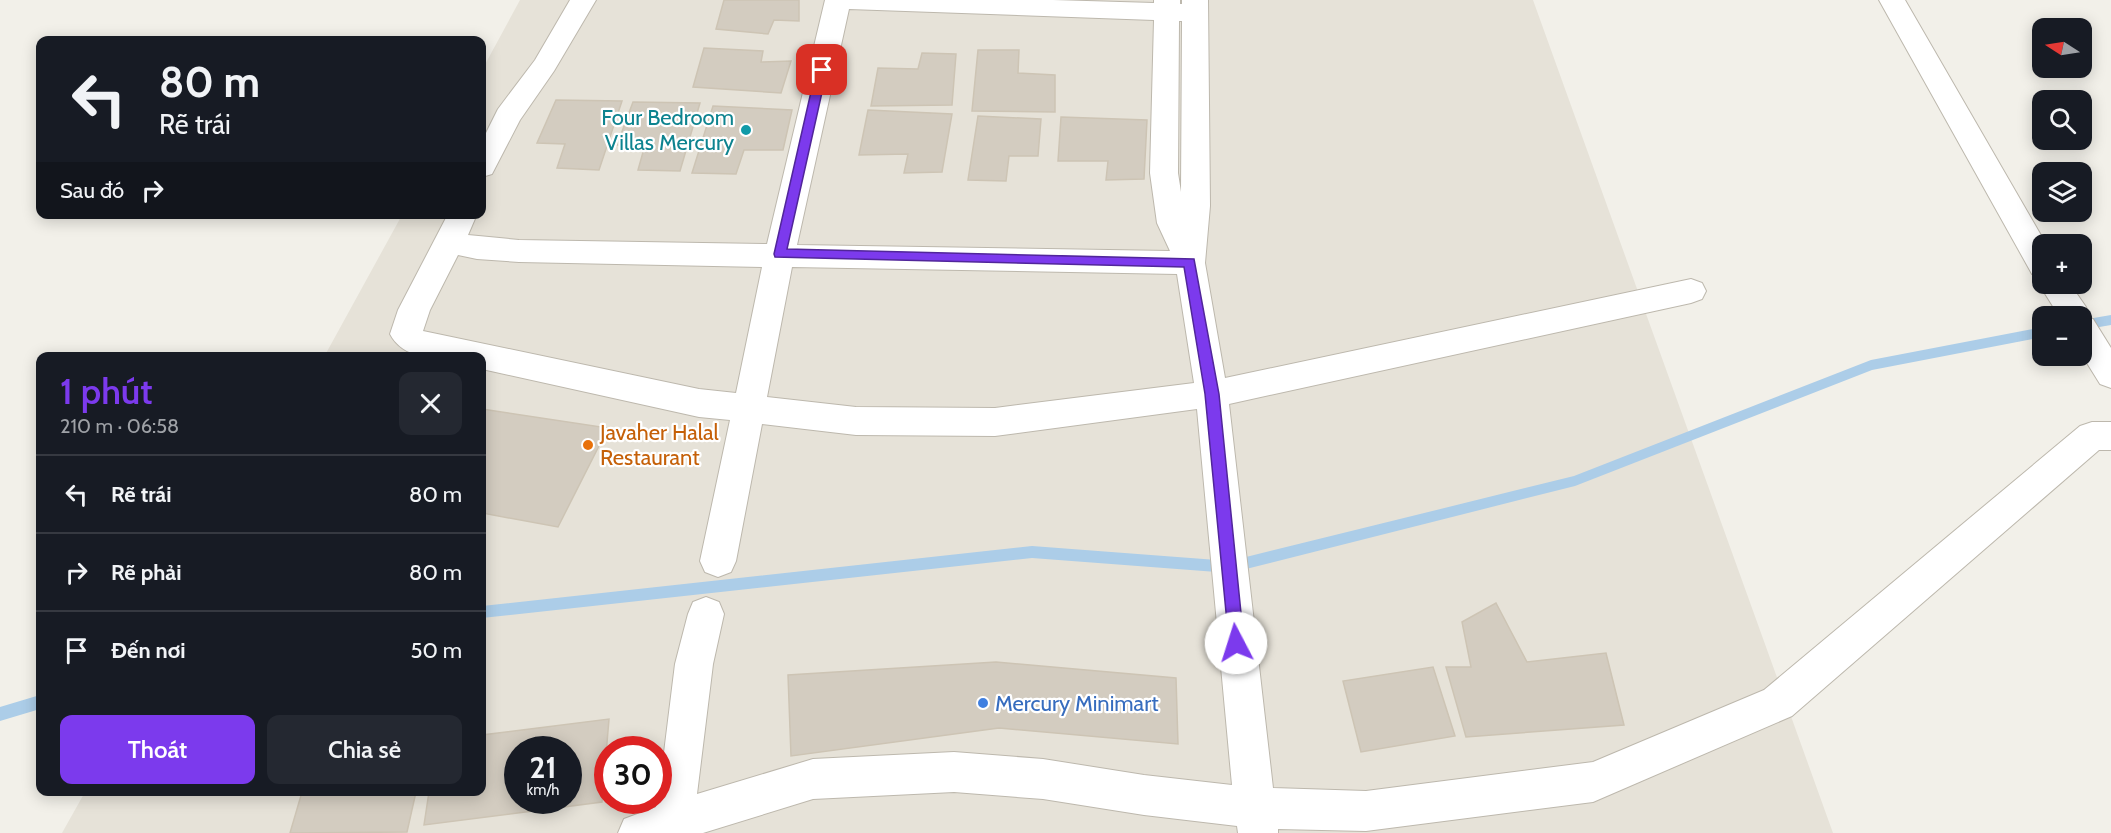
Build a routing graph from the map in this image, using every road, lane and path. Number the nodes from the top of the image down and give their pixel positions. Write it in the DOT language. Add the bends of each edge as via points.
graph roads {
  1 [pos="583,0"];
  2 [pos="1892,0"];
  3 [pos="838,1"];
  4 [pos="1167,6"];
  5 [pos="1195,7"];
  6 [pos="486,159"];
  7 [pos="457,228"];
  8 [pos="2032,246"];
  9 [pos="780,254"];
  10 [pos="1190,263"];
  11 [pos="1691,291"];
  12 [pos="2092,344"];
  13 [pos="461,352"];
  14 [pos="486,357"];
  15 [pos="2111,375"];
  16 [pos="1212,394"];
  17 [pos="750,409"];
  18 [pos="2111,436"];
  19 [pos="718,561"];
  20 [pos="706,614"];
  21 [pos="1257,820"];
  22 [pos="674,821"];
  23 [pos="638,833"];
  1 -- 6 [label="street" via="545,65 508,116"];
  2 -- 8 [label="street"];
  3 -- 4 [label="street"];
  3 -- 9 [label="street"];
  4 -- 5 [label="street"];
  4 -- 10 [label="street" via="1164,173 1172,224"];
  5 -- 10 [label="street" via="1197,234"];
  7 -- 9 [label="street" via="477,248"];
  7 -- 13 [label="street" via="414,310 406,334 414,342"];
  9 -- 10 [label="street"];
  9 -- 17 [label="street"];
  10 -- 16 [label="street"];
  11 -- 16 [label="street"];
  12 -- 15 [label="street"];
  14 -- 17 [label="street" via="699,403"];
  16 -- 17 [label="street" via="995,422 856,421"];
  16 -- 21 [label="street"];
  17 -- 19 [label="street"];
  18 -- 21 [label="street" via="2092,436 1778,703 1593,782 1366,811"];
  20 -- 22 [label="street" via="694,664"];
  21 -- 22 [label="street" via="1144,795 1043,779 954,771 813,779"];
  22 -- 23 [label="street"];
}
